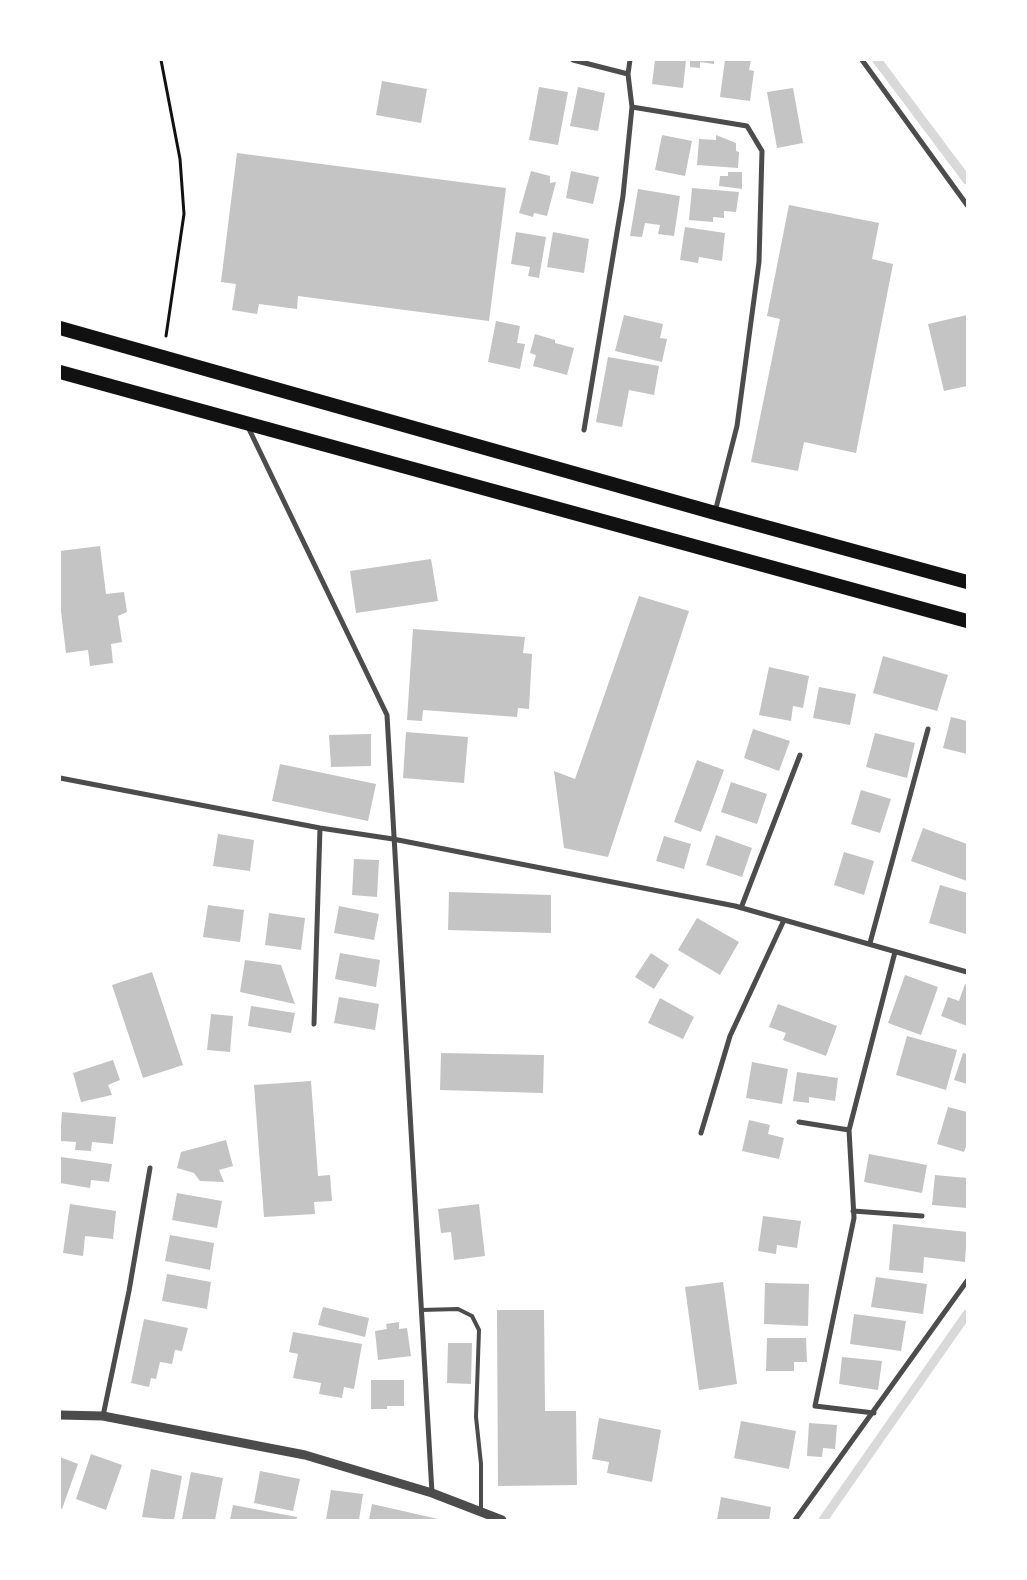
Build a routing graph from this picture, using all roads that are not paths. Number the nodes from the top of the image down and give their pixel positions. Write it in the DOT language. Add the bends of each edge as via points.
graph roads {
  1 [pos="573,60"];
  2 [pos="630,60"];
  3 [pos="862,60"];
  4 [pos="628,74"];
  5 [pos="632,107"];
  6 [pos="967,205"];
  7 [pos="60,328"];
  8 [pos="60,372"];
  9 [pos="247,424"];
  10 [pos="584,430"];
  11 [pos="715,513"];
  12 [pos="967,582"];
  13 [pos="967,621"];
  14 [pos="928,729"];
  15 [pos="800,754"];
  16 [pos="60,778"];
  17 [pos="320,828"];
  18 [pos="393,839"];
  19 [pos="741,908"];
  20 [pos="784,920"];
  21 [pos="870,943"];
  22 [pos="895,952"];
  23 [pos="967,972"];
  24 [pos="314,1024"];
  25 [pos="798,1122"];
  26 [pos="849,1130"];
  27 [pos="702,1133"];
  28 [pos="150,1168"];
  29 [pos="853,1211"];
  30 [pos="922,1216"];
  31 [pos="967,1281"];
  32 [pos="421,1310"];
  33 [pos="874,1413"];
  34 [pos="60,1415"];
  35 [pos="103,1416"];
  36 [pos="432,1493"];
  37 [pos="481,1512"];
  38 [pos="491,1518"];
  39 [pos="502,1520"];
  40 [pos="795,1520"];
  1 -- 4 [label="street"];
  2 -- 4 [label="street"];
  3 -- 6 [label="street"];
  4 -- 5 [label="street"];
  5 -- 10 [label="street" via="623,196"];
  5 -- 11 [label="street" via="747,126 762,151 759,262 737,426"];
  7 -- 11 [label="highway"];
  8 -- 9 [label="highway"];
  9 -- 13 [label="highway"];
  9 -- 18 [label="street" via="387,714"];
  11 -- 12 [label="highway"];
  14 -- 21 [label="street"];
  15 -- 19 [label="street"];
  16 -- 17 [label="street"];
  17 -- 18 [label="street"];
  17 -- 24 [label="street"];
  18 -- 19 [label="street"];
  18 -- 32 [label="street"];
  19 -- 20 [label="street"];
  20 -- 21 [label="street"];
  20 -- 27 [label="street" via="730,1036"];
  21 -- 22 [label="street"];
  22 -- 23 [label="street"];
  22 -- 26 [label="street"];
  25 -- 26 [label="street"];
  26 -- 29 [label="street"];
  28 -- 35 [label="street"];
  29 -- 30 [label="street"];
  29 -- 33 [label="street" via="816,1406"];
  31 -- 33 [label="street"];
  32 -- 36 [label="street"];
  32 -- 37 [label="lane" via="458,1309 472,1316 479,1330 476,1417 481,1464"];
  33 -- 40 [label="street"];
  34 -- 35 [label="street"];
  35 -- 36 [label="street" via="305,1455"];
  36 -- 37 [label="street"];
  37 -- 38 [label="street"];
  38 -- 39 [label="street"];
}
